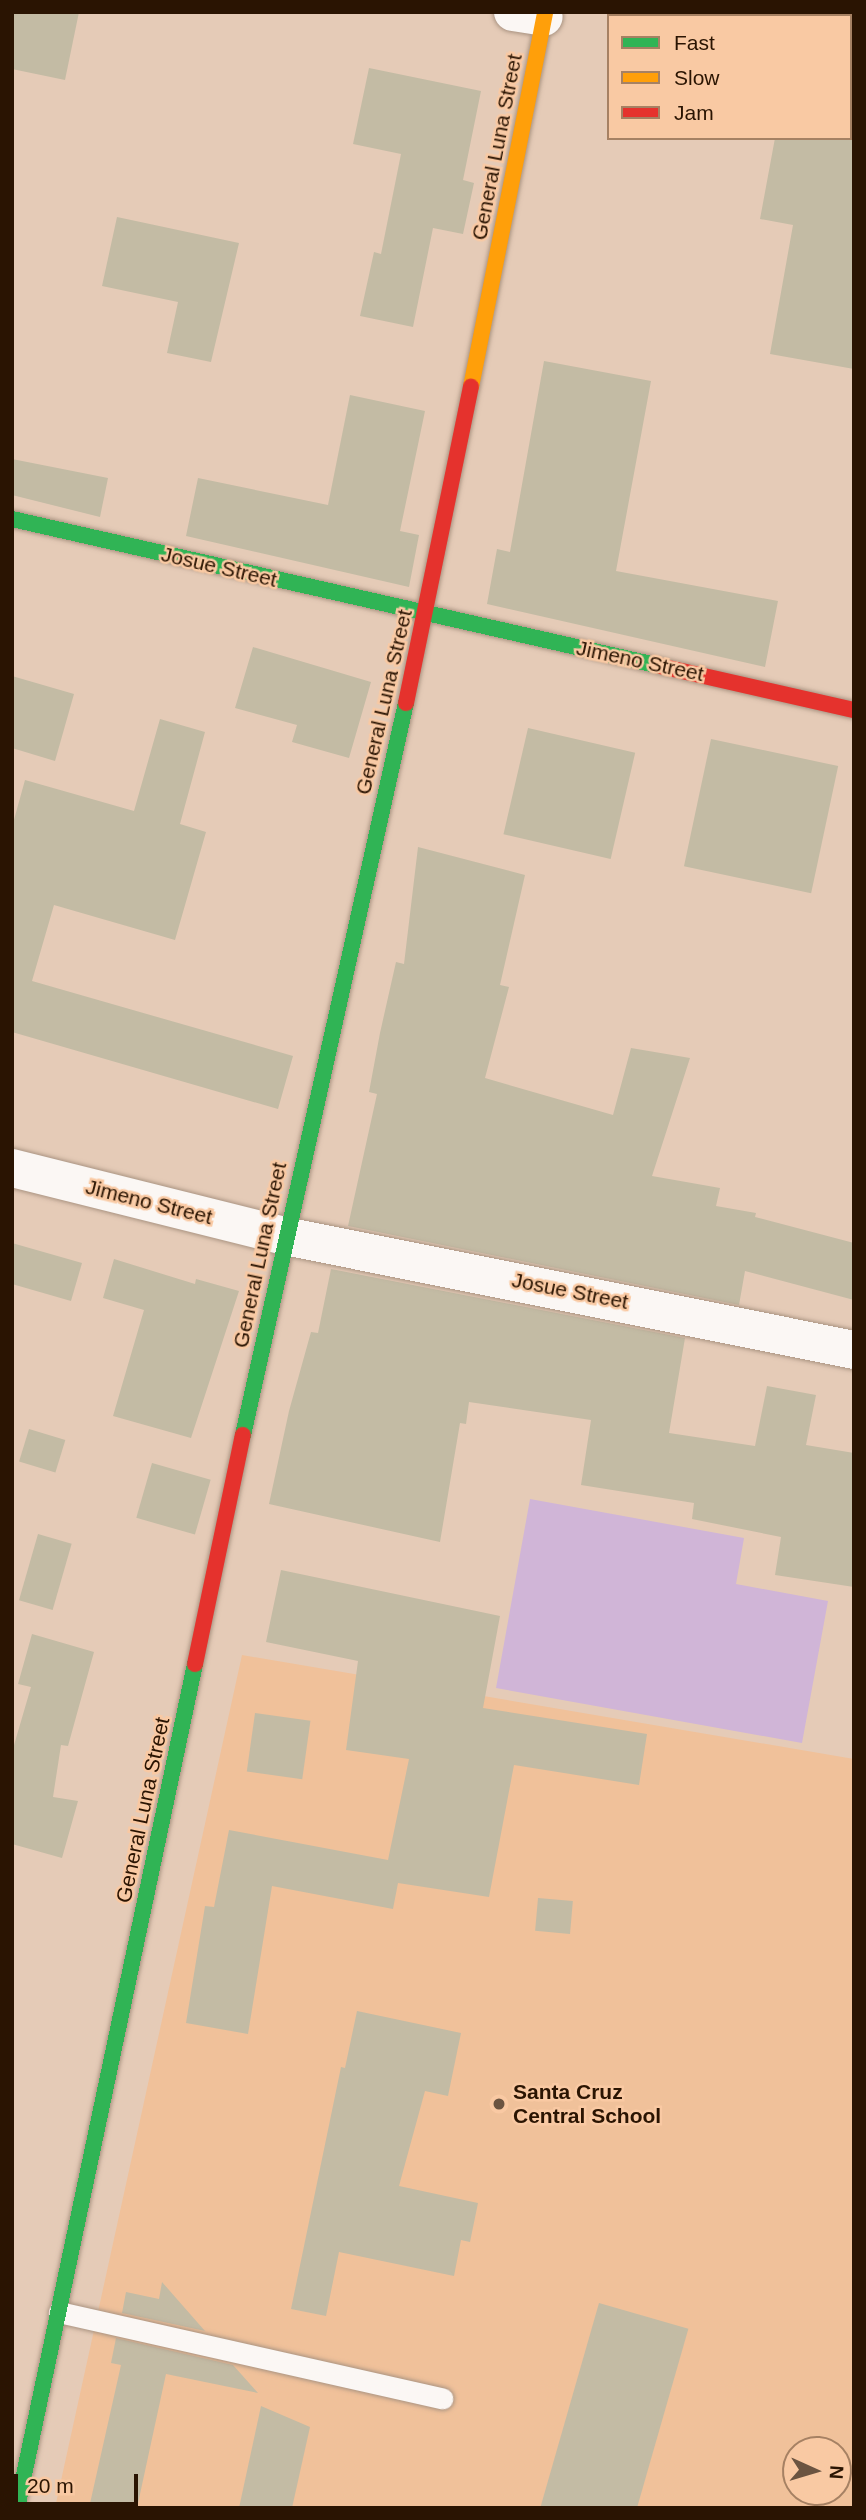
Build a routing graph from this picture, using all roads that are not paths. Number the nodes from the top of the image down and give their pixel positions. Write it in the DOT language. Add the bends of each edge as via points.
graph roads {
  1 [pos="534,14"];
  2 [pos="12,519"];
  3 [pos="426,614"];
  4 [pos="854,710"];
  5 [pos="12,1168"];
  6 [pos="285,1236"];
  7 [pos="854,1350"];
  8 [pos="59,2312"];
  9 [pos="442,2398"];
  10 [pos="18,2508"];
  1 -- 3 [label="street, General Luna Street"];
  2 -- 3 [label="street, Josue Street"];
  3 -- 4 [label="street, Jimeno Street"];
  3 -- 6 [label="street, General Luna Street"];
  5 -- 6 [label="street, Jimeno Street"];
  6 -- 7 [label="street, Josue Street"];
  6 -- 8 [label="street, General Luna Street"];
  8 -- 9 [label="lane"];
  8 -- 10 [label="street, General Luna Street"];
}
